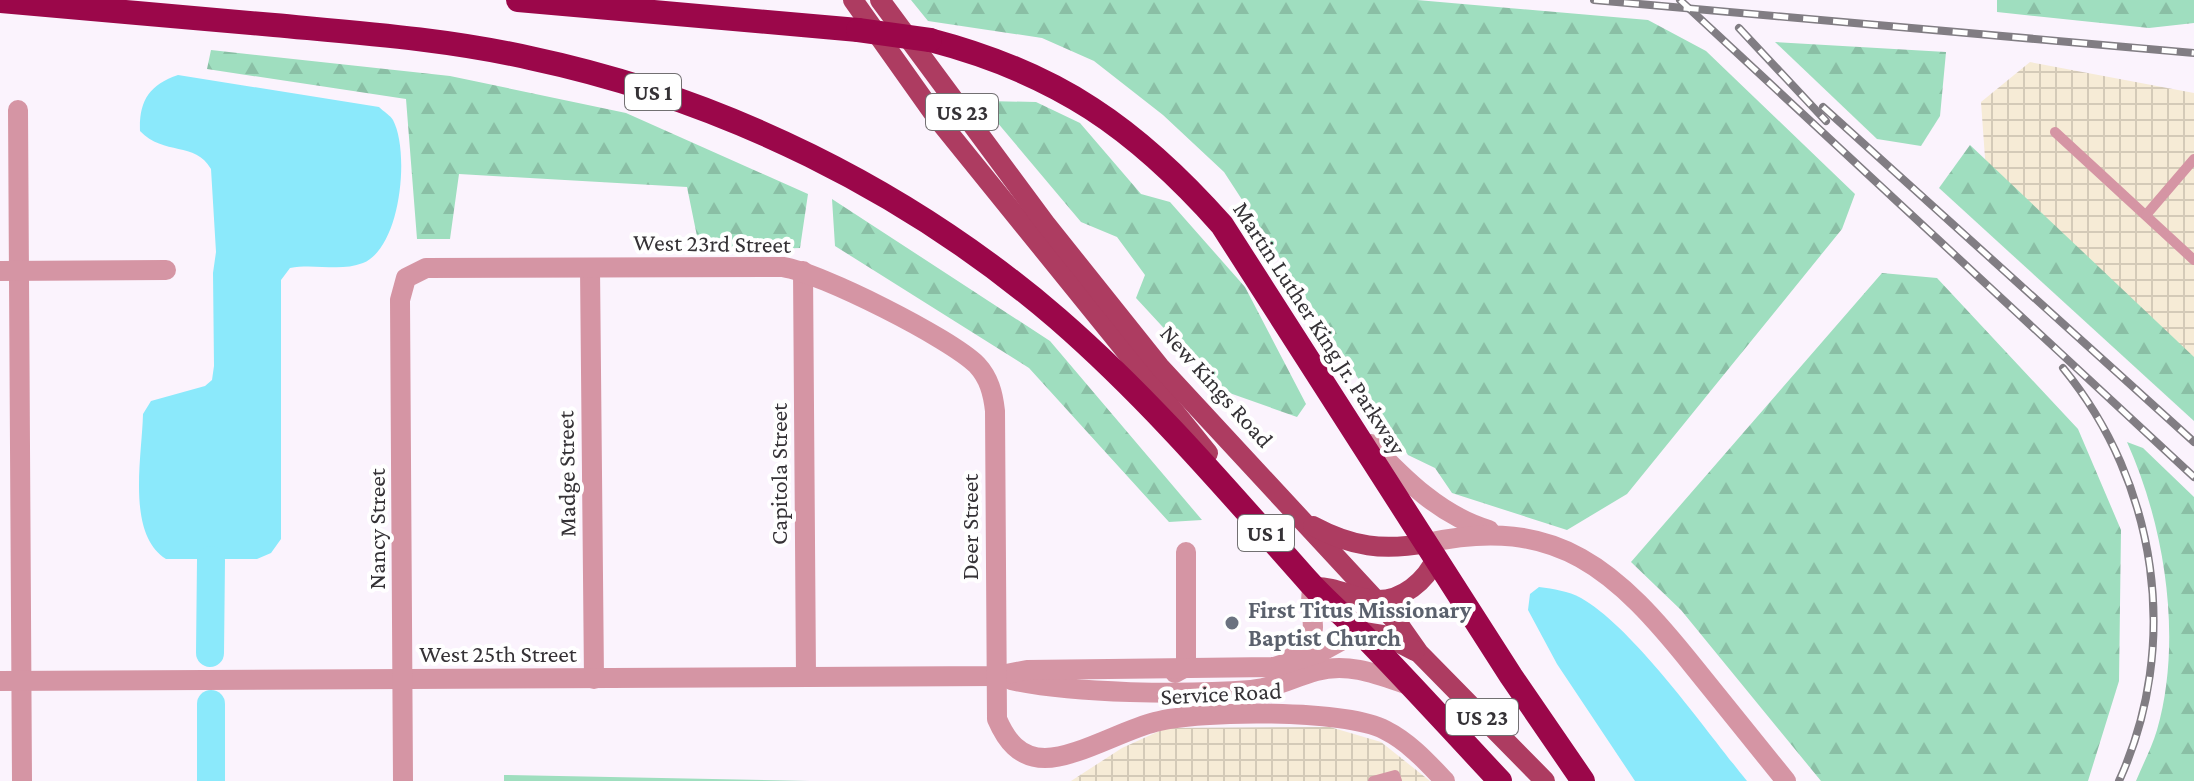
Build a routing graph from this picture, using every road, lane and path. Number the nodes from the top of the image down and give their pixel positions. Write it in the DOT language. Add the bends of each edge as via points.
graph roads {
  1 [pos="518,0"];
  2 [pos="853,0"];
  3 [pos="880,0"];
  4 [pos="0,1"];
  5 [pos="18,110"];
  6 [pos="2055,132"];
  7 [pos="2194,159"];
  8 [pos="2146,215"];
  9 [pos="1038,229"];
  10 [pos="2194,260"];
  11 [pos="590,268"];
  12 [pos="166,270"];
  13 [pos="10,271"];
  14 [pos="803,271"];
  15 [pos="406,278"];
  16 [pos="987,379"];
  17 [pos="1347,417"];
  18 [pos="1219,479"];
  19 [pos="1299,518"];
  20 [pos="1520,539"];
  21 [pos="1432,551"];
  22 [pos="1186,552"];
  23 [pos="1313,587"];
  24 [pos="1376,600"];
  25 [pos="1359,631"];
  26 [pos="1419,653"];
  27 [pos="1186,667"];
  28 [pos="1274,667"];
  29 [pos="806,676"];
  30 [pos="996,676"];
  31 [pos="403,679"];
  32 [pos="594,679"];
  33 [pos="0,681"];
  34 [pos="21,681"];
  35 [pos="1411,686"];
  36 [pos="1135,690"];
  37 [pos="22,781"];
  38 [pos="403,781"];
  39 [pos="1373,781"];
  40 [pos="1397,781"];
  41 [pos="1445,781"];
  42 [pos="1500,781"];
  43 [pos="1545,781"];
  44 [pos="1583,781"];
  45 [pos="1786,781"];
  1 -- 17 [label="highway, Martin Luther King Jr. Parkway, bridge" via="930,40 998,61 1065,92 1133,136 1222,225"];
  2 -- 9 [label="main road, New Kings Road / US 23" via="936,117"];
  3 -- 9 [label="main road, New Kings Road / US 23"];
  4 -- 18 [label="highway, US 1" via="473,47 579,70 719,115 874,190 1009,280 1099,357"];
  5 -- 13 [label="street"];
  6 -- 8 [label="lane"];
  7 -- 8 [label="lane"];
  8 -- 10 [label="lane"];
  9 -- 18 [label="main road, New Kings Road / US 23" via="1208,453"];
  9 -- 19 [label="main road, New Kings Road / US 23"];
  11 -- 14 [label="street, West 23rd Street"];
  11 -- 15 [label="street, West 23rd Street" via="426,268"];
  11 -- 32 [label="street, Madge Street"];
  12 -- 13 [label="street"];
  13 -- 34 [label="street"];
  14 -- 16 [label="street, West 23rd Street" via="965,355"];
  14 -- 29 [label="street, Capitola Street"];
  15 -- 31 [label="street, Nancy Street" via="400,300"];
  16 -- 30 [label="street, Deer Street" via="995,411"];
  17 -- 20 [label="street" via="1393,467 1450,513"];
  17 -- 21 [label="highway, Martin Luther King Jr. Parkway"];
  18 -- 23 [label="highway, New Kings Road / US 1"];
  19 -- 21 [label="main road" via="1353,544"];
  19 -- 24 [label="main road, New Kings Road / US 23"];
  20 -- 21 [label="street" via="1466,535"];
  20 -- 45 [label="street" via="1589,560 1621,583"];
  21 -- 24 [label="main road" via="1430,573 1418,585"];
  21 -- 44 [label="highway, Martin Luther King Jr. Parkway"];
  22 -- 27 [label="street"];
  23 -- 24 [label="main road" via="1334,586"];
  23 -- 25 [label="highway, New Kings Road / US 1"];
  23 -- 28 [label="street" via="1312,639 1301,653"];
  24 -- 26 [label="main road, New Kings Road / US 23"];
  25 -- 26 [label="main road" via="1384,635"];
  25 -- 28 [label="street, West 25th Street" via="1319,653"];
  25 -- 35 [label="highway, New Kings Road / US 1"];
  26 -- 43 [label="main road, New Kings Road / US 23"];
  27 -- 28 [label="street, West 25th Street"];
  27 -- 30 [label="street, West 25th Street" via="1027,670"];
  27 -- 36 [label="street"];
  29 -- 30 [label="street, West 25th Street"];
  29 -- 32 [label="street, West 25th Street"];
  30 -- 36 [label="street, West 25th Street" via="1028,684"];
  30 -- 41 [label="street, Service Road" via="997,719 1012,745 1028,755 1069,754 1170,719 1323,715 1384,729 1413,748"];
  31 -- 32 [label="street, West 25th Street"];
  31 -- 34 [label="street, West 25th Street"];
  31 -- 38 [label="street, Nancy Street"];
  33 -- 34 [label="street, West 25th Street"];
  34 -- 37 [label="street"];
  35 -- 36 [label="street, West 25th Street" via="1368,671 1335,668 1253,690"];
  35 -- 42 [label="highway, New Kings Road / US 1"];
  39 -- 40 [label="lane" via="1395,775"];
}
